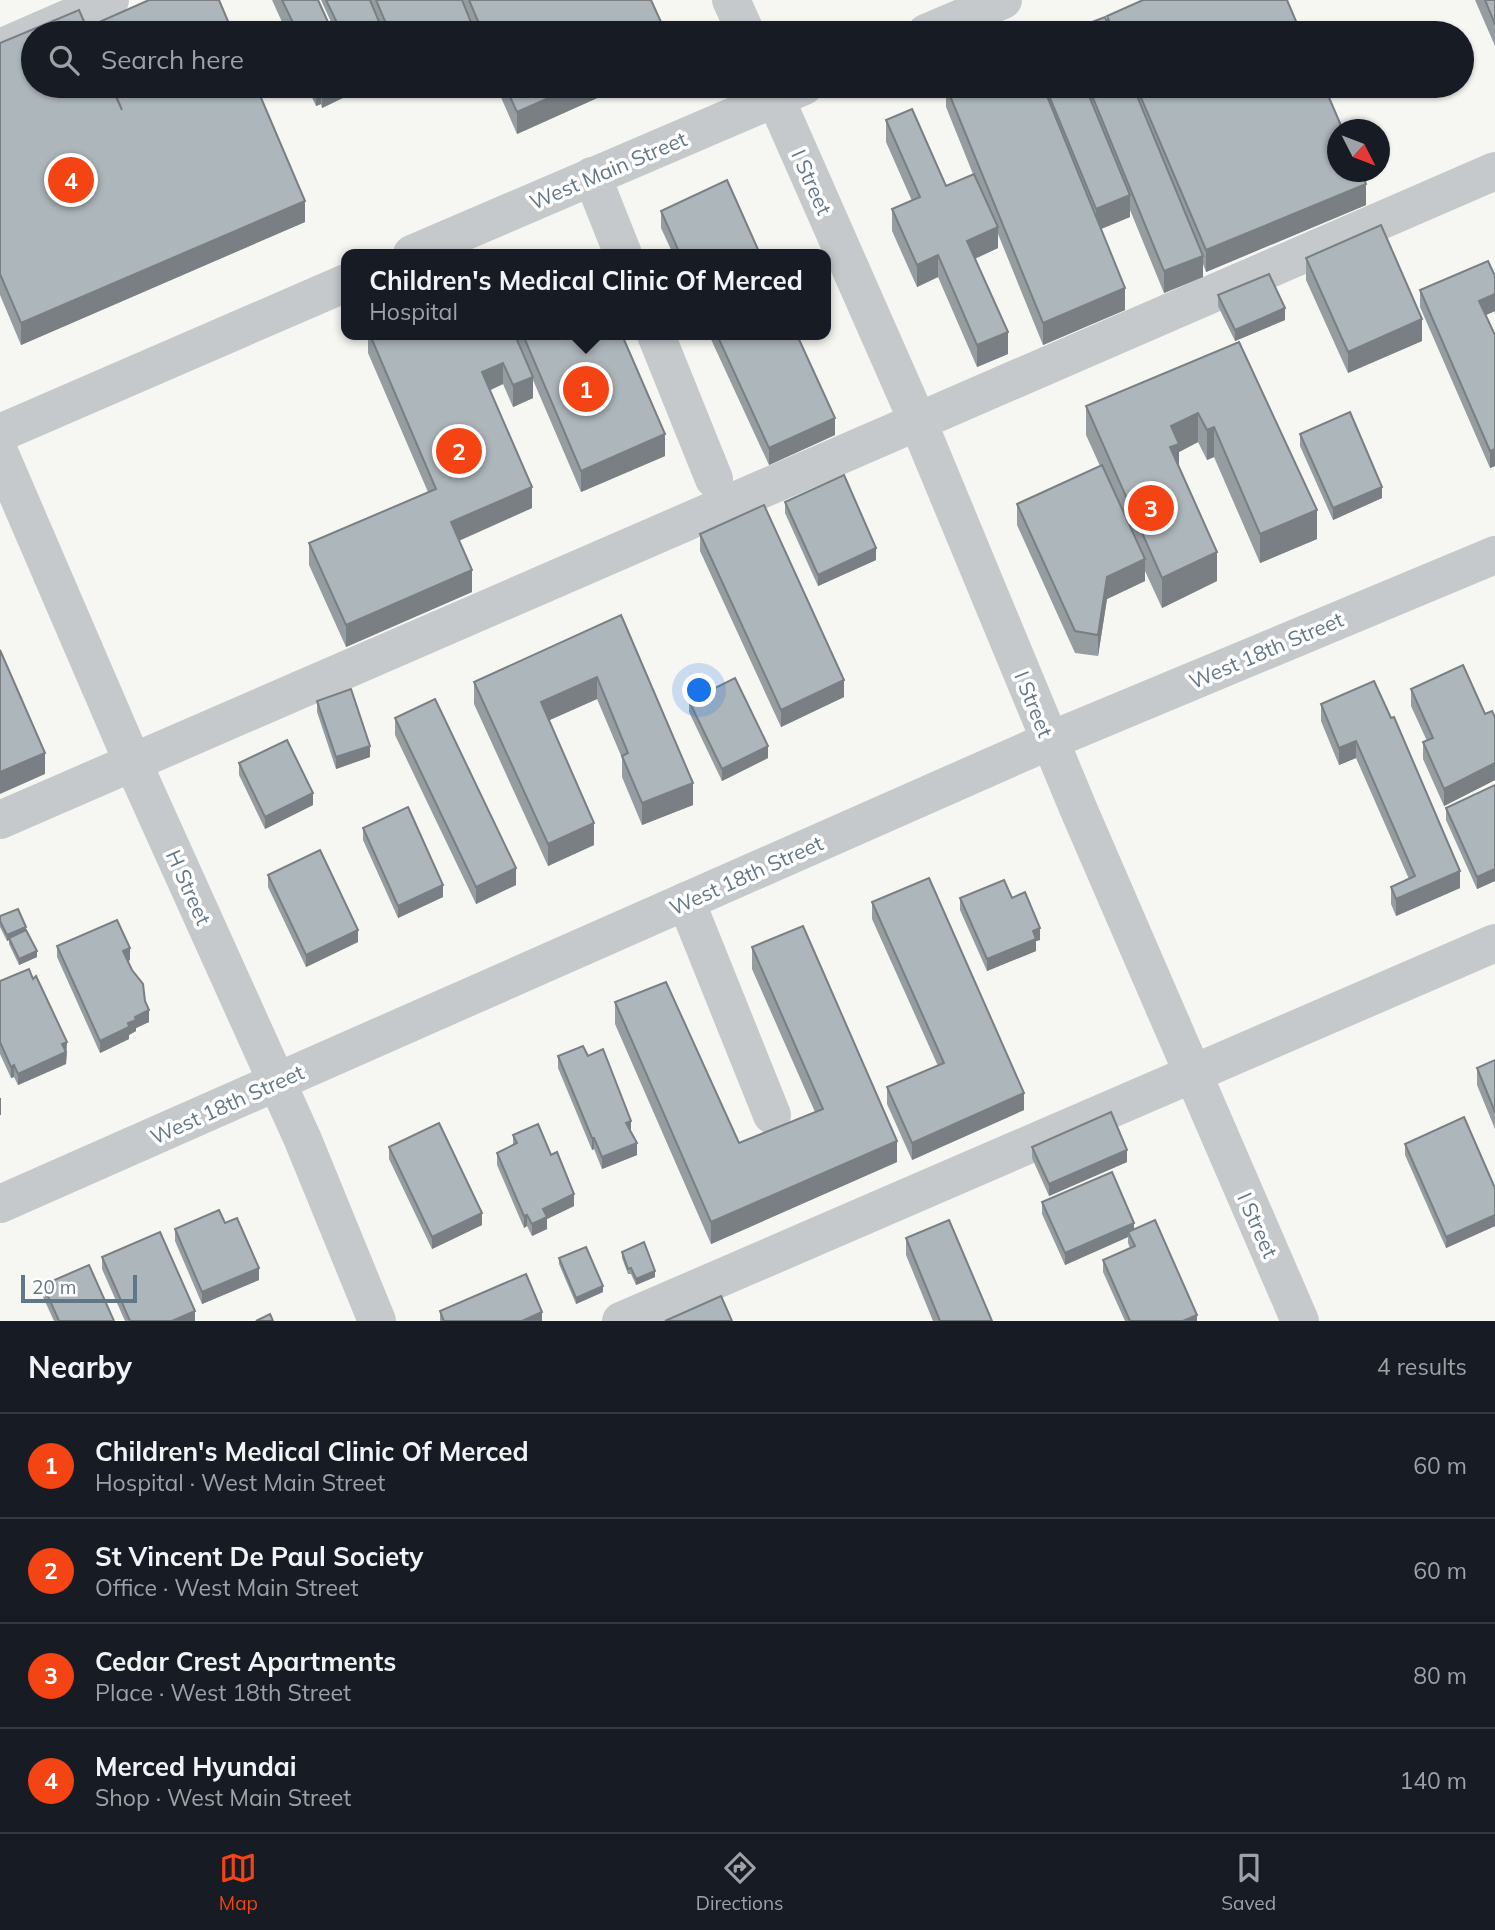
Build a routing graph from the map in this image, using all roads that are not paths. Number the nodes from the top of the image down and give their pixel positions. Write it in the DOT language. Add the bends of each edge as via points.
graph roads {
  1 [pos="110,0"];
  2 [pos="732,0"];
  3 [pos="1003,0"];
  4 [pos="62,21"];
  5 [pos="741,21"];
  6 [pos="954,21"];
  7 [pos="21,39"];
  8 [pos="0,48"];
  9 [pos="765,98"];
  10 [pos="786,98"];
  11 [pos="1494,174"];
  12 [pos="592,176"];
  13 [pos="424,249"];
  14 [pos="621,249"];
  15 [pos="341,285"];
  16 [pos="658,340"];
  17 [pos="918,422"];
  18 [pos="0,433"];
  19 [pos="0,454"];
  20 [pos="714,479"];
  21 [pos="1495,555"];
  22 [pos="1049,741"];
  23 [pos="133,763"];
  24 [pos="0,820"];
  25 [pos="686,901"];
  26 [pos="1495,943"];
  27 [pos="1192,1074"];
  28 [pos="276,1082"];
  29 [pos="772,1115"];
  30 [pos="0,1204"];
  31 [pos="377,1321"];
  32 [pos="621,1321"];
  33 [pos="1300,1321"];
  1 -- 4 [label="street"];
  2 -- 5 [label="street"];
  3 -- 6 [label="street"];
  7 -- 8 [label="street"];
  9 -- 12 [label="street, West Main Street"];
  10 -- 17 [label="street, I Street"];
  11 -- 17 [label="street"];
  12 -- 13 [label="street, West Main Street"];
  12 -- 14 [label="street"];
  15 -- 18 [label="street"];
  16 -- 20 [label="street"];
  17 -- 22 [label="street, I Street"];
  17 -- 23 [label="street"];
  19 -- 23 [label="street, H Street"];
  21 -- 22 [label="street, West 18th Street"];
  22 -- 25 [label="street, West 18th Street"];
  22 -- 27 [label="street, I Street"];
  23 -- 24 [label="street"];
  23 -- 28 [label="street, H Street"];
  25 -- 28 [label="street, West 18th Street"];
  25 -- 29 [label="street"];
  26 -- 27 [label="street"];
  27 -- 32 [label="street"];
  27 -- 33 [label="street, I Street"];
  28 -- 30 [label="street, West 18th Street"];
  28 -- 31 [label="street, H Street"];
}
